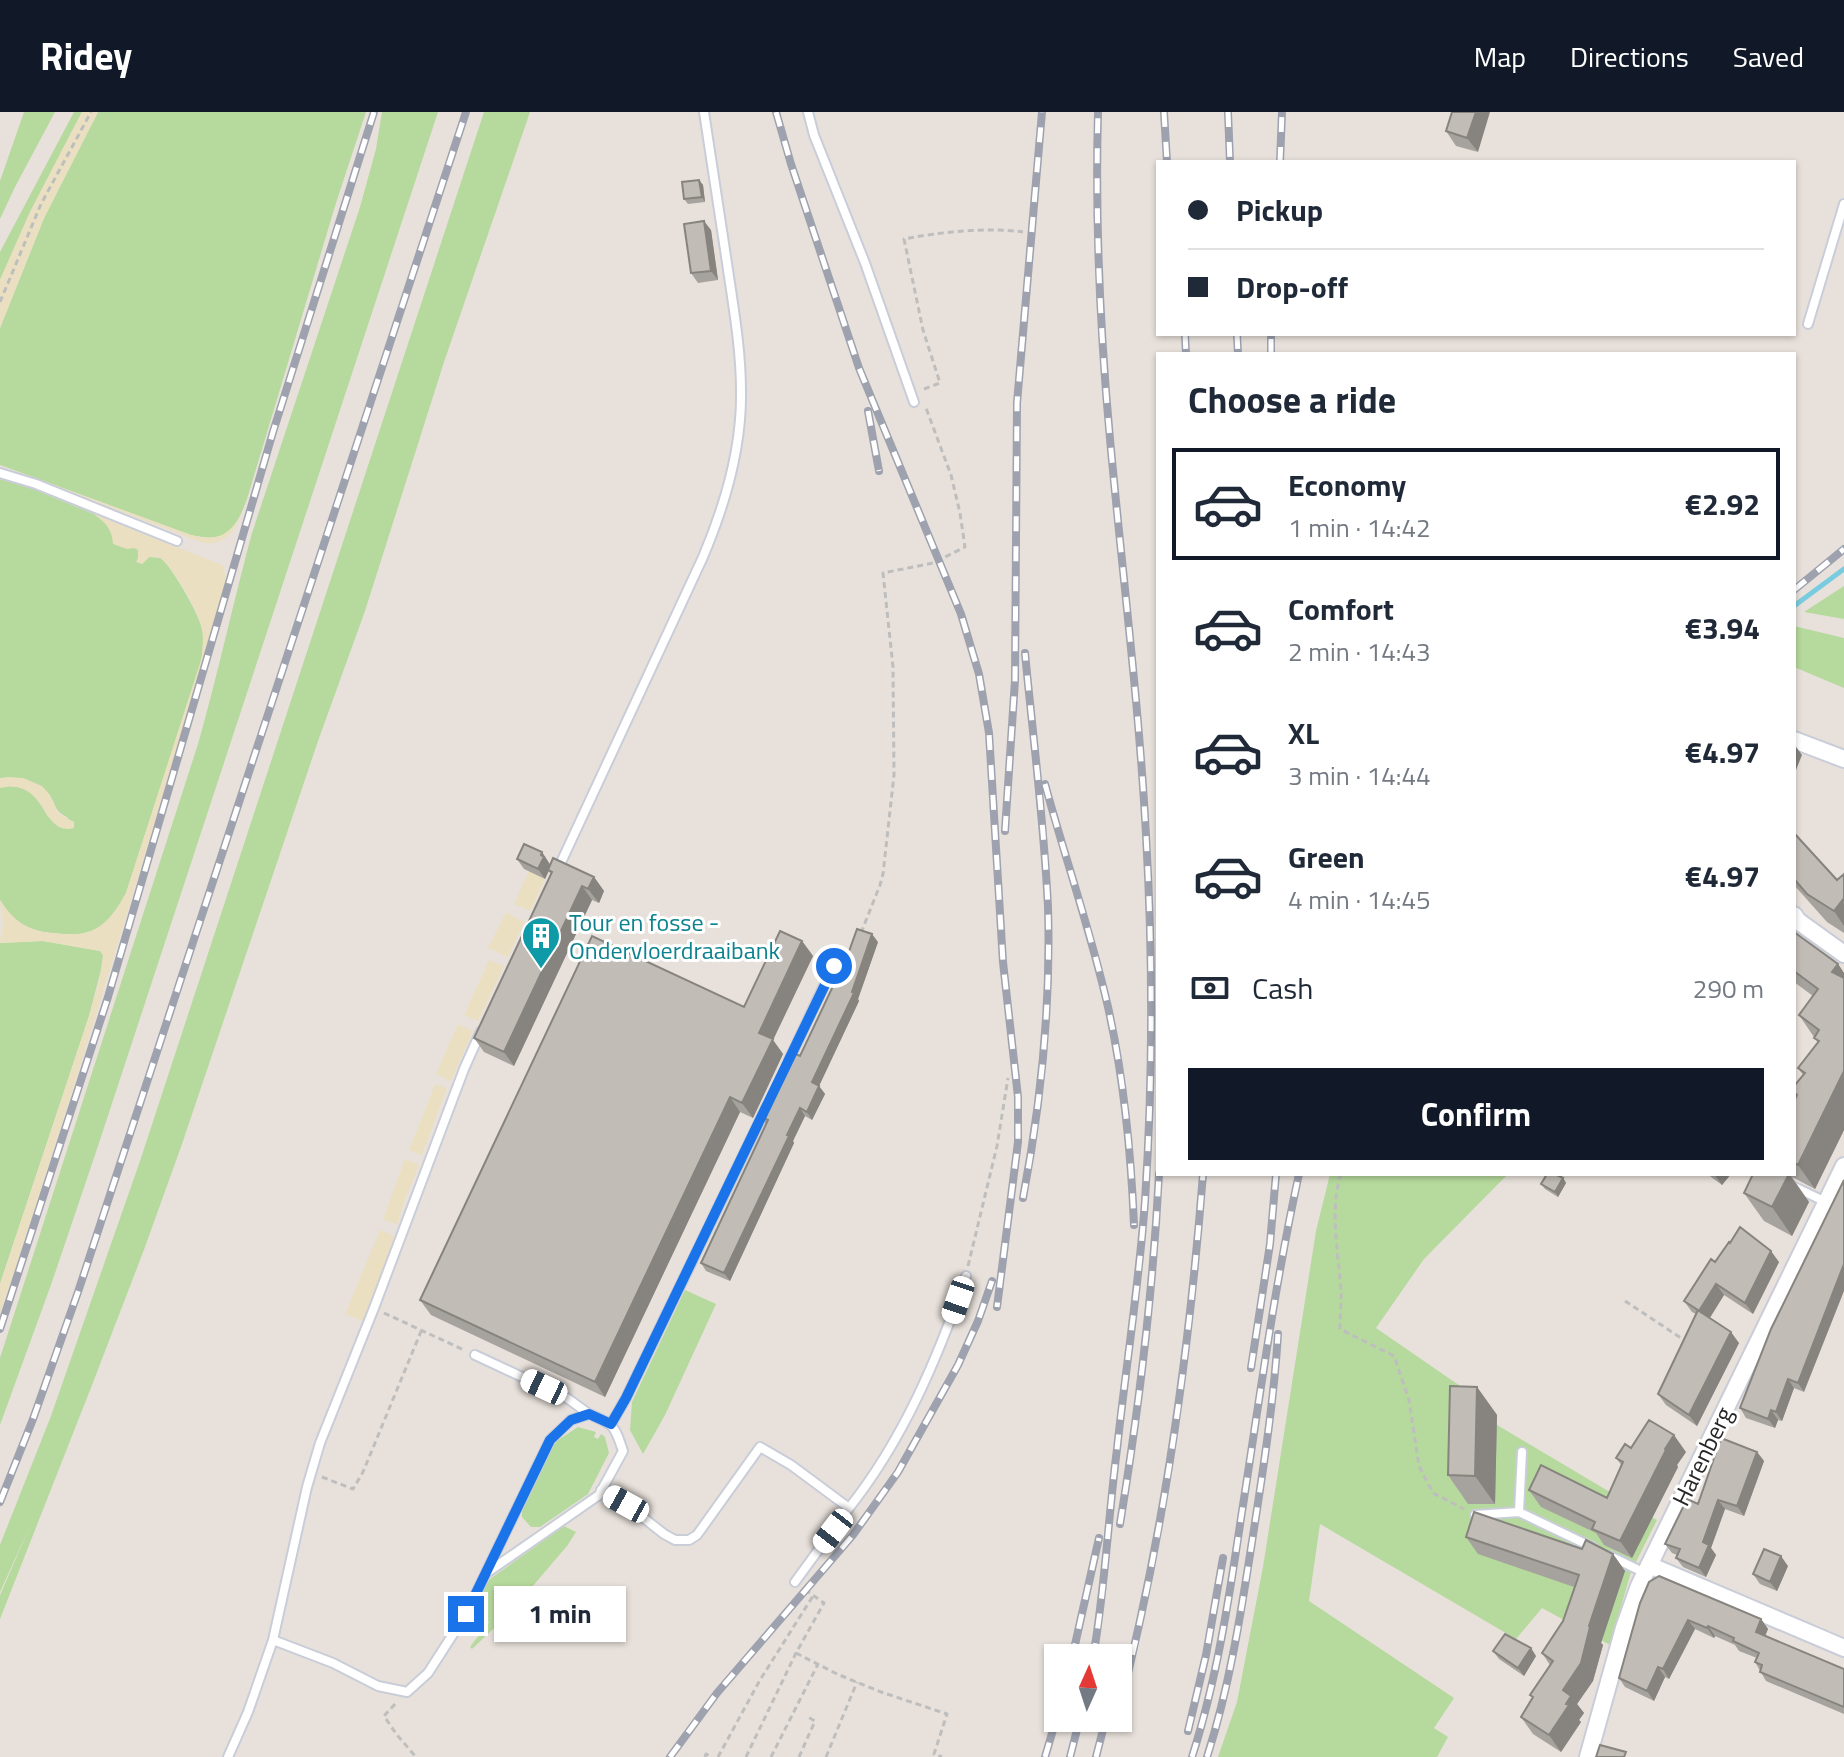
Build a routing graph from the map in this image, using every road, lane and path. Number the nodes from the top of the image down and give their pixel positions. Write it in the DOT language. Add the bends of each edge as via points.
graph roads {
  1 [pos="91,112"];
  2 [pos="704,112"];
  3 [pos="808,112"];
  4 [pos="1844,204"];
  5 [pos="1023,232"];
  6 [pos="0,302"];
  7 [pos="1808,324"];
  8 [pos="919,390"];
  9 [pos="914,402"];
  10 [pos="925,404"];
  11 [pos="0,473"];
  12 [pos="177,541"];
  13 [pos="1796,741"];
  14 [pos="1844,759"];
  15 [pos="555,875"];
  16 [pos="1796,918"];
  17 [pos="1844,954"];
  18 [pos="838,956"];
  19 [pos="487,1019"];
  20 [pos="785,1067"];
  21 [pos="1008,1078"];
  22 [pos="772,1096"];
  23 [pos="1844,1166"];
  24 [pos="1340,1176"];
  25 [pos="1777,1176"];
  26 [pos="1826,1202"];
  27 [pos="966,1276"];
  28 [pos="1625,1301"];
  29 [pos="374,1308"];
  30 [pos="422,1329"];
  31 [pos="1690,1345"];
  32 [pos="475,1355"];
  33 [pos="589,1414"];
  34 [pos="611,1424"];
  35 [pos="1522,1452"];
  36 [pos="311,1474"];
  37 [pos="601,1490"];
  38 [pos="849,1508"];
  39 [pos="1519,1512"];
  40 [pos="1475,1515"];
  41 [pos="1647,1569"];
  42 [pos="488,1572"];
  43 [pos="795,1582"];
  44 [pos="813,1596"];
  45 [pos="273,1640"];
  46 [pos="1844,1648"];
  47 [pos="796,1653"];
  48 [pos="818,1664"];
  49 [pos="857,1682"];
  50 [pos="407,1692"];
  51 [pos="806,1716"];
  52 [pos="228,1757"];
  53 [pos="416,1757"];
  54 [pos="705,1757"];
  55 [pos="715,1757"];
  56 [pos="746,1757"];
  57 [pos="771,1757"];
  58 [pos="799,1757"];
  59 [pos="826,1757"];
  60 [pos="942,1757"];
  61 [pos="1588,1757"];
  1 -- 6 [label="path" via="41,204"];
  2 -- 15 [label="lane" via="739,356 734,459 703,557"];
  3 -- 9 [label="lane"];
  4 -- 7 [label="lane"];
  5 -- 8 [label="path" via="955,231 904,239 940,383"];
  10 -- 18 [label="path" via="951,475 965,547 933,563 883,573 893,667 890,821 880,885 852,952"];
  11 -- 12 [label="lane"];
  13 -- 14 [label="street"];
  16 -- 17 [label="street"];
  18 -- 20 [label="lane"];
  19 -- 29 [label="lane"];
  21 -- 27 [label="path"];
  22 -- 34 [label="lane"];
  23 -- 26 [label="street, Harenberg"];
  24 -- 40 [label="path" via="1335,1226 1340,1329 1394,1356 1409,1400 1419,1466 1433,1493"];
  25 -- 26 [label="lane"];
  26 -- 41 [label="street, Harenberg"];
  27 -- 38 [label="lane" via="897,1438"];
  28 -- 31 [label="path"];
  29 -- 30 [label="path"];
  29 -- 36 [label="lane"];
  30 -- 32 [label="path"];
  30 -- 36 [label="path" via="353,1489"];
  32 -- 33 [label="lane" via="567,1398"];
  33 -- 34 [label="lane"];
  33 -- 42 [label="lane" via="571,1420 550,1440"];
  34 -- 37 [label="lane" via="623,1451"];
  35 -- 39 [label="lane"];
  36 -- 45 [label="lane"];
  37 -- 38 [label="lane" via="664,1534 689,1540 760,1447"];
  37 -- 42 [label="lane"];
  38 -- 43 [label="lane"];
  39 -- 40 [label="lane"];
  39 -- 41 [label="lane"];
  41 -- 46 [label="street"];
  41 -- 61 [label="street, Harenberg" via="1624,1628"];
  42 -- 50 [label="lane" via="428,1673"];
  43 -- 44 [label="path"];
  44 -- 47 [label="path" via="824,1603"];
  44 -- 55 [label="path"];
  45 -- 50 [label="lane" via="378,1686"];
  45 -- 52 [label="lane"];
  47 -- 48 [label="path"];
  47 -- 56 [label="path"];
  48 -- 49 [label="path"];
  48 -- 57 [label="path"];
  49 -- 59 [label="path"];
  49 -- 60 [label="path" via="947,1714 934,1754"];
  50 -- 53 [label="path" via="384,1716"];
  51 -- 58 [label="path" via="815,1721"];
  54 -- 55 [label="path"];
}
